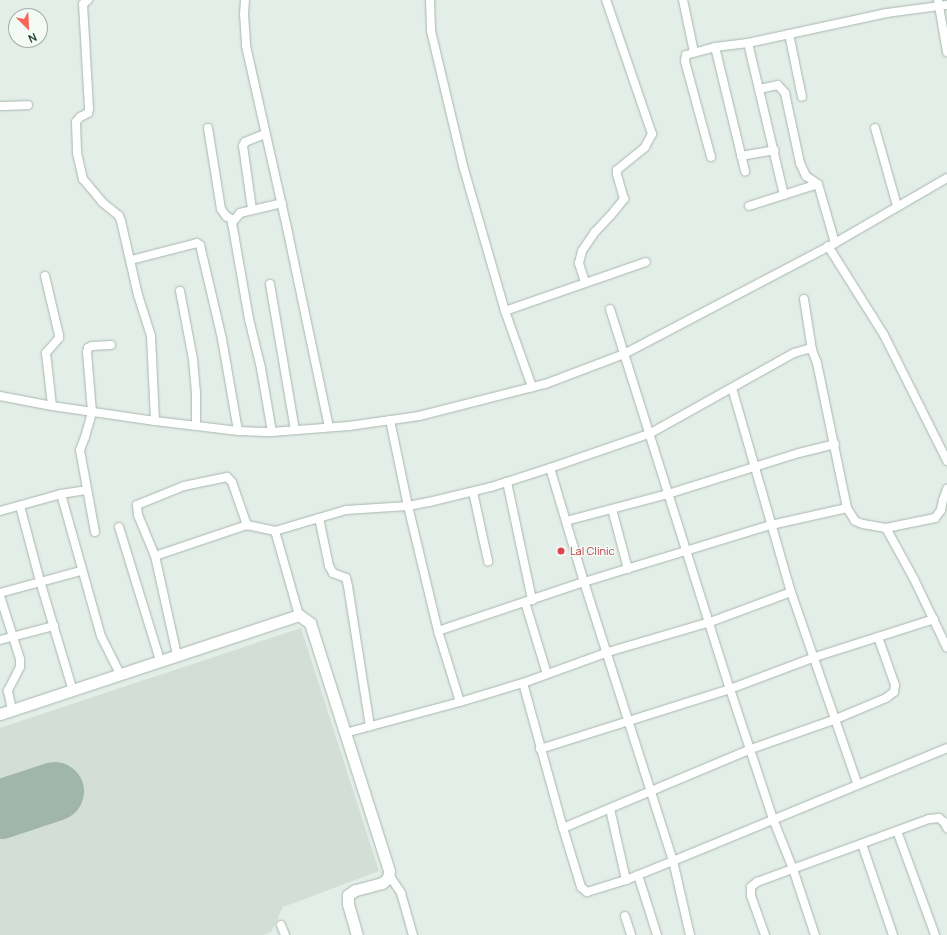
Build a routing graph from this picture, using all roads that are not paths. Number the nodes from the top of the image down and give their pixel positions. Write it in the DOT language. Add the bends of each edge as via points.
graph roads {
  1 [pos="88,0"];
  2 [pos="245,0"];
  3 [pos="430,0"];
  4 [pos="606,0"];
  5 [pos="682,0"];
  6 [pos="941,4"];
  7 [pos="789,34"];
  8 [pos="748,43"];
  9 [pos="715,47"];
  10 [pos="694,52"];
  11 [pos="947,52"];
  12 [pos="759,89"];
  13 [pos="802,96"];
  14 [pos="28,105"];
  15 [pos="0,106"];
  16 [pos="208,128"];
  17 [pos="875,128"];
  18 [pos="265,134"];
  19 [pos="774,150"];
  20 [pos="741,156"];
  21 [pos="711,157"];
  22 [pos="745,171"];
  23 [pos="947,178"];
  24 [pos="818,184"];
  25 [pos="784,195"];
  26 [pos="282,204"];
  27 [pos="749,206"];
  28 [pos="897,206"];
  29 [pos="252,209"];
  30 [pos="233,220"];
  31 [pos="831,245"];
  32 [pos="131,260"];
  33 [pos="646,262"];
  34 [pos="45,276"];
  35 [pos="585,282"];
  36 [pos="270,284"];
  37 [pos="180,291"];
  38 [pos="804,299"];
  39 [pos="610,309"];
  40 [pos="505,311"];
  41 [pos="111,345"];
  42 [pos="812,350"];
  43 [pos="624,354"];
  44 [pos="532,387"];
  45 [pos="732,388"];
  46 [pos="0,396"];
  47 [pos="52,406"];
  48 [pos="92,412"];
  49 [pos="390,420"];
  50 [pos="155,421"];
  51 [pos="196,426"];
  52 [pos="329,427"];
  53 [pos="295,430"];
  54 [pos="238,431"];
  55 [pos="272,432"];
  56 [pos="649,434"];
  57 [pos="834,444"];
  58 [pos="947,462"];
  59 [pos="754,467"];
  60 [pos="550,468"];
  61 [pos="507,482"];
  62 [pos="947,489"];
  63 [pos="86,490"];
  64 [pos="473,492"];
  65 [pos="61,494"];
  66 [pos="668,494"];
  67 [pos="20,506"];
  68 [pos="408,506"];
  69 [pos="848,508"];
  70 [pos="612,509"];
  71 [pos="0,511"];
  72 [pos="319,518"];
  73 [pos="566,521"];
  74 [pos="247,525"];
  75 [pos="771,525"];
  76 [pos="120,527"];
  77 [pos="886,528"];
  78 [pos="275,531"];
  79 [pos="95,532"];
  80 [pos="686,551"];
  81 [pos="155,556"];
  82 [pos="488,561"];
  83 [pos="628,568"];
  84 [pos="81,571"];
  85 [pos="40,581"];
  86 [pos="584,582"];
  87 [pos="791,592"];
  88 [pos="0,595"];
  89 [pos="529,601"];
  90 [pos="298,615"];
  91 [pos="934,619"];
  92 [pos="710,622"];
  93 [pos="54,626"];
  94 [pos="438,631"];
  95 [pos="14,636"];
  96 [pos="878,637"];
  97 [pos="0,640"];
  98 [pos="947,648"];
  99 [pos="608,652"];
  100 [pos="177,655"];
  101 [pos="812,658"];
  102 [pos="160,660"];
  103 [pos="120,674"];
  104 [pos="547,674"];
  105 [pos="524,682"];
  106 [pos="72,688"];
  107 [pos="730,689"];
  108 [pos="460,702"];
  109 [pos="12,710"];
  110 [pos="0,714"];
  111 [pos="836,719"];
  112 [pos="629,720"];
  113 [pos="370,726"];
  114 [pos="345,733"];
  115 [pos="947,748"];
  116 [pos="540,749"];
  117 [pos="751,749"];
  118 [pos="858,785"];
  119 [pos="652,792"];
  120 [pos="610,809"];
  121 [pos="773,819"];
  122 [pos="563,828"];
  123 [pos="947,828"];
  124 [pos="897,831"];
  125 [pos="862,844"];
  126 [pos="673,861"];
  127 [pos="793,869"];
  128 [pos="389,875"];
  129 [pos="638,875"];
  130 [pos="626,880"];
  131 [pos="625,916"];
  132 [pos="281,925"];
  133 [pos="285,935"];
  134 [pos="357,935"];
  135 [pos="413,935"];
  136 [pos="631,935"];
  137 [pos="657,935"];
  138 [pos="690,935"];
  139 [pos="764,935"];
  140 [pos="815,935"];
  141 [pos="893,935"];
  142 [pos="935,935"];
  1 -- 32 [label="street" via="83,4 89,109 88,113 76,122 77,153 83,179 121,221"];
  2 -- 18 [label="street" via="244,34"];
  3 -- 40 [label="street" via="431,31 464,169"];
  4 -- 35 [label="street" via="652,134 642,151 617,170 624,199 582,251 579,263"];
  5 -- 10 [label="street"];
  6 -- 7 [label="street"];
  6 -- 11 [label="street"];
  7 -- 8 [label="street"];
  7 -- 13 [label="street"];
  8 -- 9 [label="street"];
  8 -- 12 [label="street"];
  9 -- 10 [label="street"];
  9 -- 20 [label="street"];
  10 -- 21 [label="street" via="686,55 685,61"];
  12 -- 19 [label="street"];
  12 -- 24 [label="street" via="778,85 785,93 800,163 806,176"];
  14 -- 15 [label="street"];
  16 -- 30 [label="street" via="221,209"];
  17 -- 28 [label="street"];
  18 -- 26 [label="street"];
  18 -- 29 [label="street" via="245,142 243,146"];
  19 -- 20 [label="street"];
  19 -- 25 [label="street"];
  20 -- 22 [label="street"];
  23 -- 28 [label="street"];
  24 -- 25 [label="street"];
  24 -- 31 [label="street"];
  25 -- 27 [label="street"];
  26 -- 29 [label="street"];
  26 -- 52 [label="street"];
  28 -- 31 [label="street"];
  29 -- 30 [label="street" via="240,213"];
  30 -- 55 [label="street" via="249,319"];
  31 -- 43 [label="street"];
  31 -- 58 [label="street" via="884,335"];
  32 -- 50 [label="street" via="150,336"];
  32 -- 54 [label="street" via="197,243 200,245 222,338"];
  33 -- 35 [label="street"];
  34 -- 47 [label="street" via="59,334 59,338 46,354"];
  35 -- 40 [label="street"];
  36 -- 53 [label="street"];
  37 -- 51 [label="street" via="193,359"];
  38 -- 42 [label="street"];
  39 -- 43 [label="street"];
  40 -- 44 [label="street"];
  41 -- 48 [label="street" via="92,346 87,349"];
  42 -- 45 [label="street" via="794,354"];
  42 -- 57 [label="street"];
  43 -- 44 [label="street"];
  43 -- 56 [label="street"];
  44 -- 49 [label="street" via="419,416"];
  45 -- 56 [label="street"];
  45 -- 59 [label="street"];
  46 -- 47 [label="street"];
  47 -- 48 [label="street"];
  48 -- 50 [label="street"];
  48 -- 63 [label="street" via="80,450"];
  49 -- 52 [label="street"];
  49 -- 68 [label="street"];
  50 -- 51 [label="street"];
  51 -- 54 [label="street"];
  52 -- 53 [label="street"];
  53 -- 55 [label="street"];
  54 -- 55 [label="street"];
  56 -- 60 [label="street"];
  56 -- 66 [label="street"];
  57 -- 59 [label="street"];
  57 -- 69 [label="street"];
  59 -- 66 [label="street"];
  59 -- 75 [label="street"];
  60 -- 61 [label="street"];
  60 -- 73 [label="street"];
  61 -- 64 [label="street"];
  61 -- 89 [label="street"];
  62 -- 77 [label="street" via="941,510 935,518"];
  63 -- 65 [label="street"];
  63 -- 79 [label="street"];
  64 -- 68 [label="street"];
  64 -- 82 [label="street"];
  65 -- 67 [label="street"];
  65 -- 84 [label="street"];
  66 -- 70 [label="street"];
  66 -- 80 [label="street"];
  67 -- 71 [label="street"];
  67 -- 85 [label="street"];
  68 -- 72 [label="street" via="346,510"];
  68 -- 94 [label="street"];
  69 -- 75 [label="street"];
  69 -- 77 [label="street" via="855,521"];
  70 -- 73 [label="street"];
  70 -- 83 [label="street"];
  72 -- 78 [label="street"];
  72 -- 113 [label="street" via="329,566 333,574 346,578 348,586"];
  73 -- 86 [label="street"];
  74 -- 78 [label="street"];
  74 -- 81 [label="street"];
  74 -- 81 [label="street" via="229,478 184,486 137,506 138,515"];
  75 -- 80 [label="street"];
  75 -- 87 [label="street"];
  76 -- 102 [label="street"];
  77 -- 91 [label="street"];
  78 -- 90 [label="street"];
  80 -- 83 [label="street"];
  80 -- 92 [label="street"];
  81 -- 100 [label="street"];
  83 -- 86 [label="street"];
  84 -- 85 [label="street"];
  84 -- 103 [label="street" via="101,636"];
  85 -- 88 [label="street"];
  85 -- 93 [label="street"];
  86 -- 89 [label="street"];
  86 -- 99 [label="street"];
  87 -- 92 [label="street"];
  87 -- 101 [label="street"];
  88 -- 95 [label="street"];
  89 -- 94 [label="street"];
  89 -- 104 [label="street"];
  90 -- 100 [label="street"];
  90 -- 114 [label="street" via="310,623"];
  91 -- 96 [label="street"];
  91 -- 98 [label="street"];
  92 -- 99 [label="street"];
  92 -- 107 [label="street"];
  93 -- 95 [label="street"];
  93 -- 106 [label="street"];
  94 -- 108 [label="street"];
  95 -- 97 [label="street"];
  95 -- 109 [label="street" via="20,667 8,691"];
  96 -- 101 [label="street"];
  96 -- 111 [label="street" via="893,680 894,692 886,698"];
  99 -- 104 [label="street"];
  99 -- 112 [label="street"];
  100 -- 102 [label="street"];
  101 -- 107 [label="street"];
  101 -- 111 [label="street"];
  102 -- 103 [label="street"];
  103 -- 106 [label="street"];
  104 -- 105 [label="street"];
  105 -- 108 [label="street"];
  105 -- 116 [label="street"];
  106 -- 109 [label="street"];
  107 -- 112 [label="street"];
  107 -- 117 [label="street"];
  108 -- 113 [label="street"];
  109 -- 110 [label="street"];
  111 -- 117 [label="street"];
  111 -- 118 [label="street"];
  112 -- 116 [label="street"];
  112 -- 119 [label="street"];
  113 -- 114 [label="street"];
  114 -- 128 [label="street"];
  115 -- 118 [label="street"];
  116 -- 122 [label="street"];
  117 -- 119 [label="street"];
  117 -- 121 [label="street"];
  118 -- 121 [label="street"];
  119 -- 120 [label="street"];
  119 -- 126 [label="street"];
  120 -- 122 [label="street"];
  120 -- 130 [label="street"];
  121 -- 126 [label="street"];
  121 -- 127 [label="street"];
  122 -- 130 [label="street" via="581,887 587,892"];
  123 -- 124 [label="street" via="939,818"];
  124 -- 125 [label="street"];
  124 -- 142 [label="street"];
  125 -- 127 [label="street"];
  125 -- 141 [label="street"];
  126 -- 129 [label="street"];
  126 -- 138 [label="street"];
  127 -- 139 [label="street" via="757,882 751,887 751,896"];
  127 -- 140 [label="street"];
  128 -- 134 [label="street" via="382,883 355,890 348,895"];
  128 -- 135 [label="street" via="400,893"];
  129 -- 130 [label="street"];
  129 -- 137 [label="street"];
  131 -- 136 [label="street"];
  132 -- 133 [label="street"];
}
